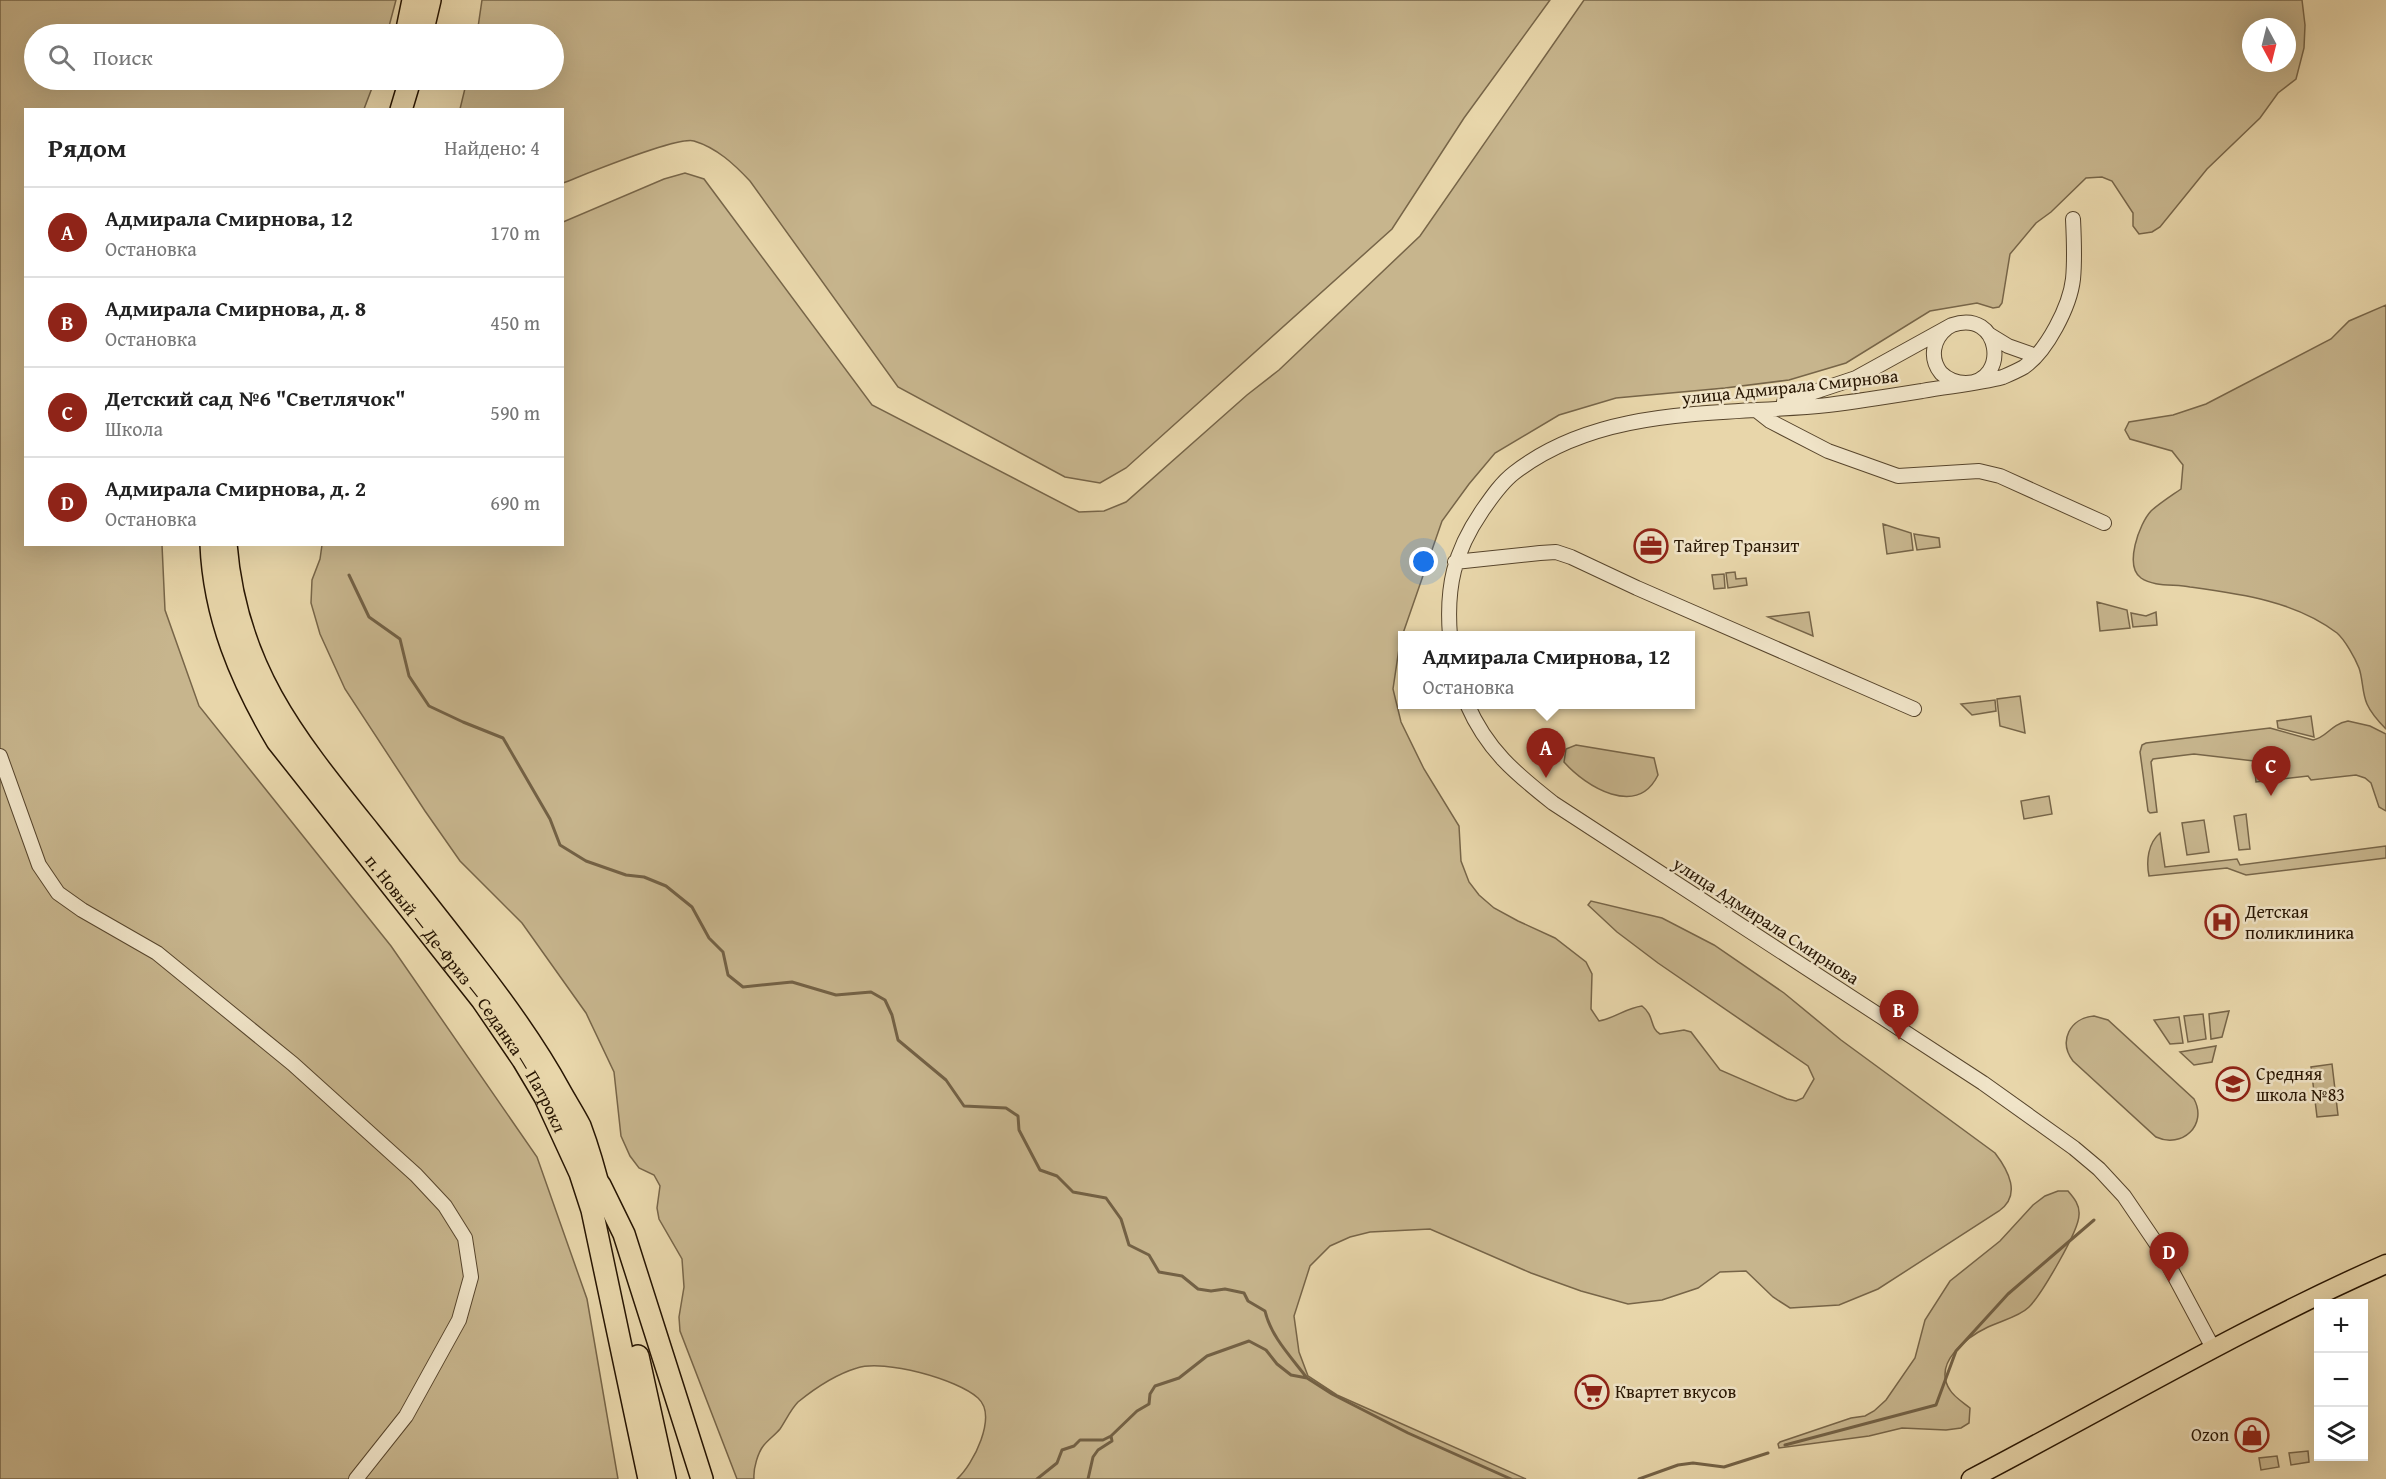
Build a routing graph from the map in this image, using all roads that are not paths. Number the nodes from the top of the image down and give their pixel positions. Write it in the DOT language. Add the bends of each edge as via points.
graph roads {
  1 [pos="413,0"];
  2 [pos="430,0"];
  3 [pos="408,24"];
  4 [pos="424,24"];
  5 [pos="393,90"];
  6 [pos="407,90"];
  7 [pos="388,108"];
  8 [pos="403,108"];
  9 [pos="2073,219"];
  10 [pos="1947,328"];
  11 [pos="1990,335"];
  12 [pos="2036,356"];
  13 [pos="1970,383"];
  14 [pos="1756,410"];
  15 [pos="2104,523"];
  16 [pos="211,546"];
  17 [pos="226,546"];
  18 [pos="1455,562"];
  19 [pos="1450,631"];
  20 [pos="1914,708"];
  21 [pos="1469,709"];
  22 [pos="0,756"];
  23 [pos="597,1178"];
  24 [pos="2386,1264"];
  25 [pos="2213,1348"];
  26 [pos="356,1479"];
  27 [pos="649,1479"];
  28 [pos="665,1479"];
  29 [pos="702,1479"];
  30 [pos="1971,1479"];
  1 -- 3 [label="highway"];
  2 -- 4 [label="highway"];
  5 -- 7 [label="highway"];
  6 -- 8 [label="highway"];
  9 -- 12 [label="street, улица Адмирала Смирнова" via="2070,295"];
  10 -- 11 [label="street" via="1970,322"];
  10 -- 13 [label="street" via="1935,345 1936,364 1950,380"];
  10 -- 14 [label="street" via="1856,378"];
  11 -- 12 [label="street"];
  11 -- 13 [label="street" via="1995,349 1992,366"];
  12 -- 13 [label="street, улица Адмирала Смирнова" via="2003,377"];
  13 -- 14 [label="street, улица Адмирала Смирнова" via="1828,405"];
  14 -- 15 [label="street" via="1828,452 1898,476 1979,471 2000,476"];
  14 -- 18 [label="street, улица Адмирала Смирнова" via="1638,420 1598,429 1558,445 1512,474 1470,529"];
  16 -- 27 [label="highway, п. Новый — Де-Фриз — Седанка — Патрокл" via="217,600 227,638 254,702 278,741 482,1000 545,1097 580,1173 592,1210"];
  17 -- 23 [label="highway, п. Новый — Де-Фриз — Седанка — Патрокл" via="233,596 249,650 293,735 536,1048 579,1125"];
  18 -- 19 [label="street, улица Адмирала Смирнова" via="1448,607"];
  18 -- 20 [label="street" via="1564,554"];
  21 -- 25 [label="street, улица Адмирала Смирнова" via="1491,747 1553,803 1983,1083 2099,1168 2124,1196 2160,1249"];
  22 -- 26 [label="street" via="39,865 58,892 157,953 293,1064 416,1175 445,1206 465,1238 471,1277 459,1320 406,1416"];
  23 -- 28 [label="highway, п. Новый — Де-Фриз — Седанка — Патрокл"];
  23 -- 29 [label="highway" via="624,1234"];
  24 -- 25 [label="main road"];
  25 -- 30 [label="main road"];
}
